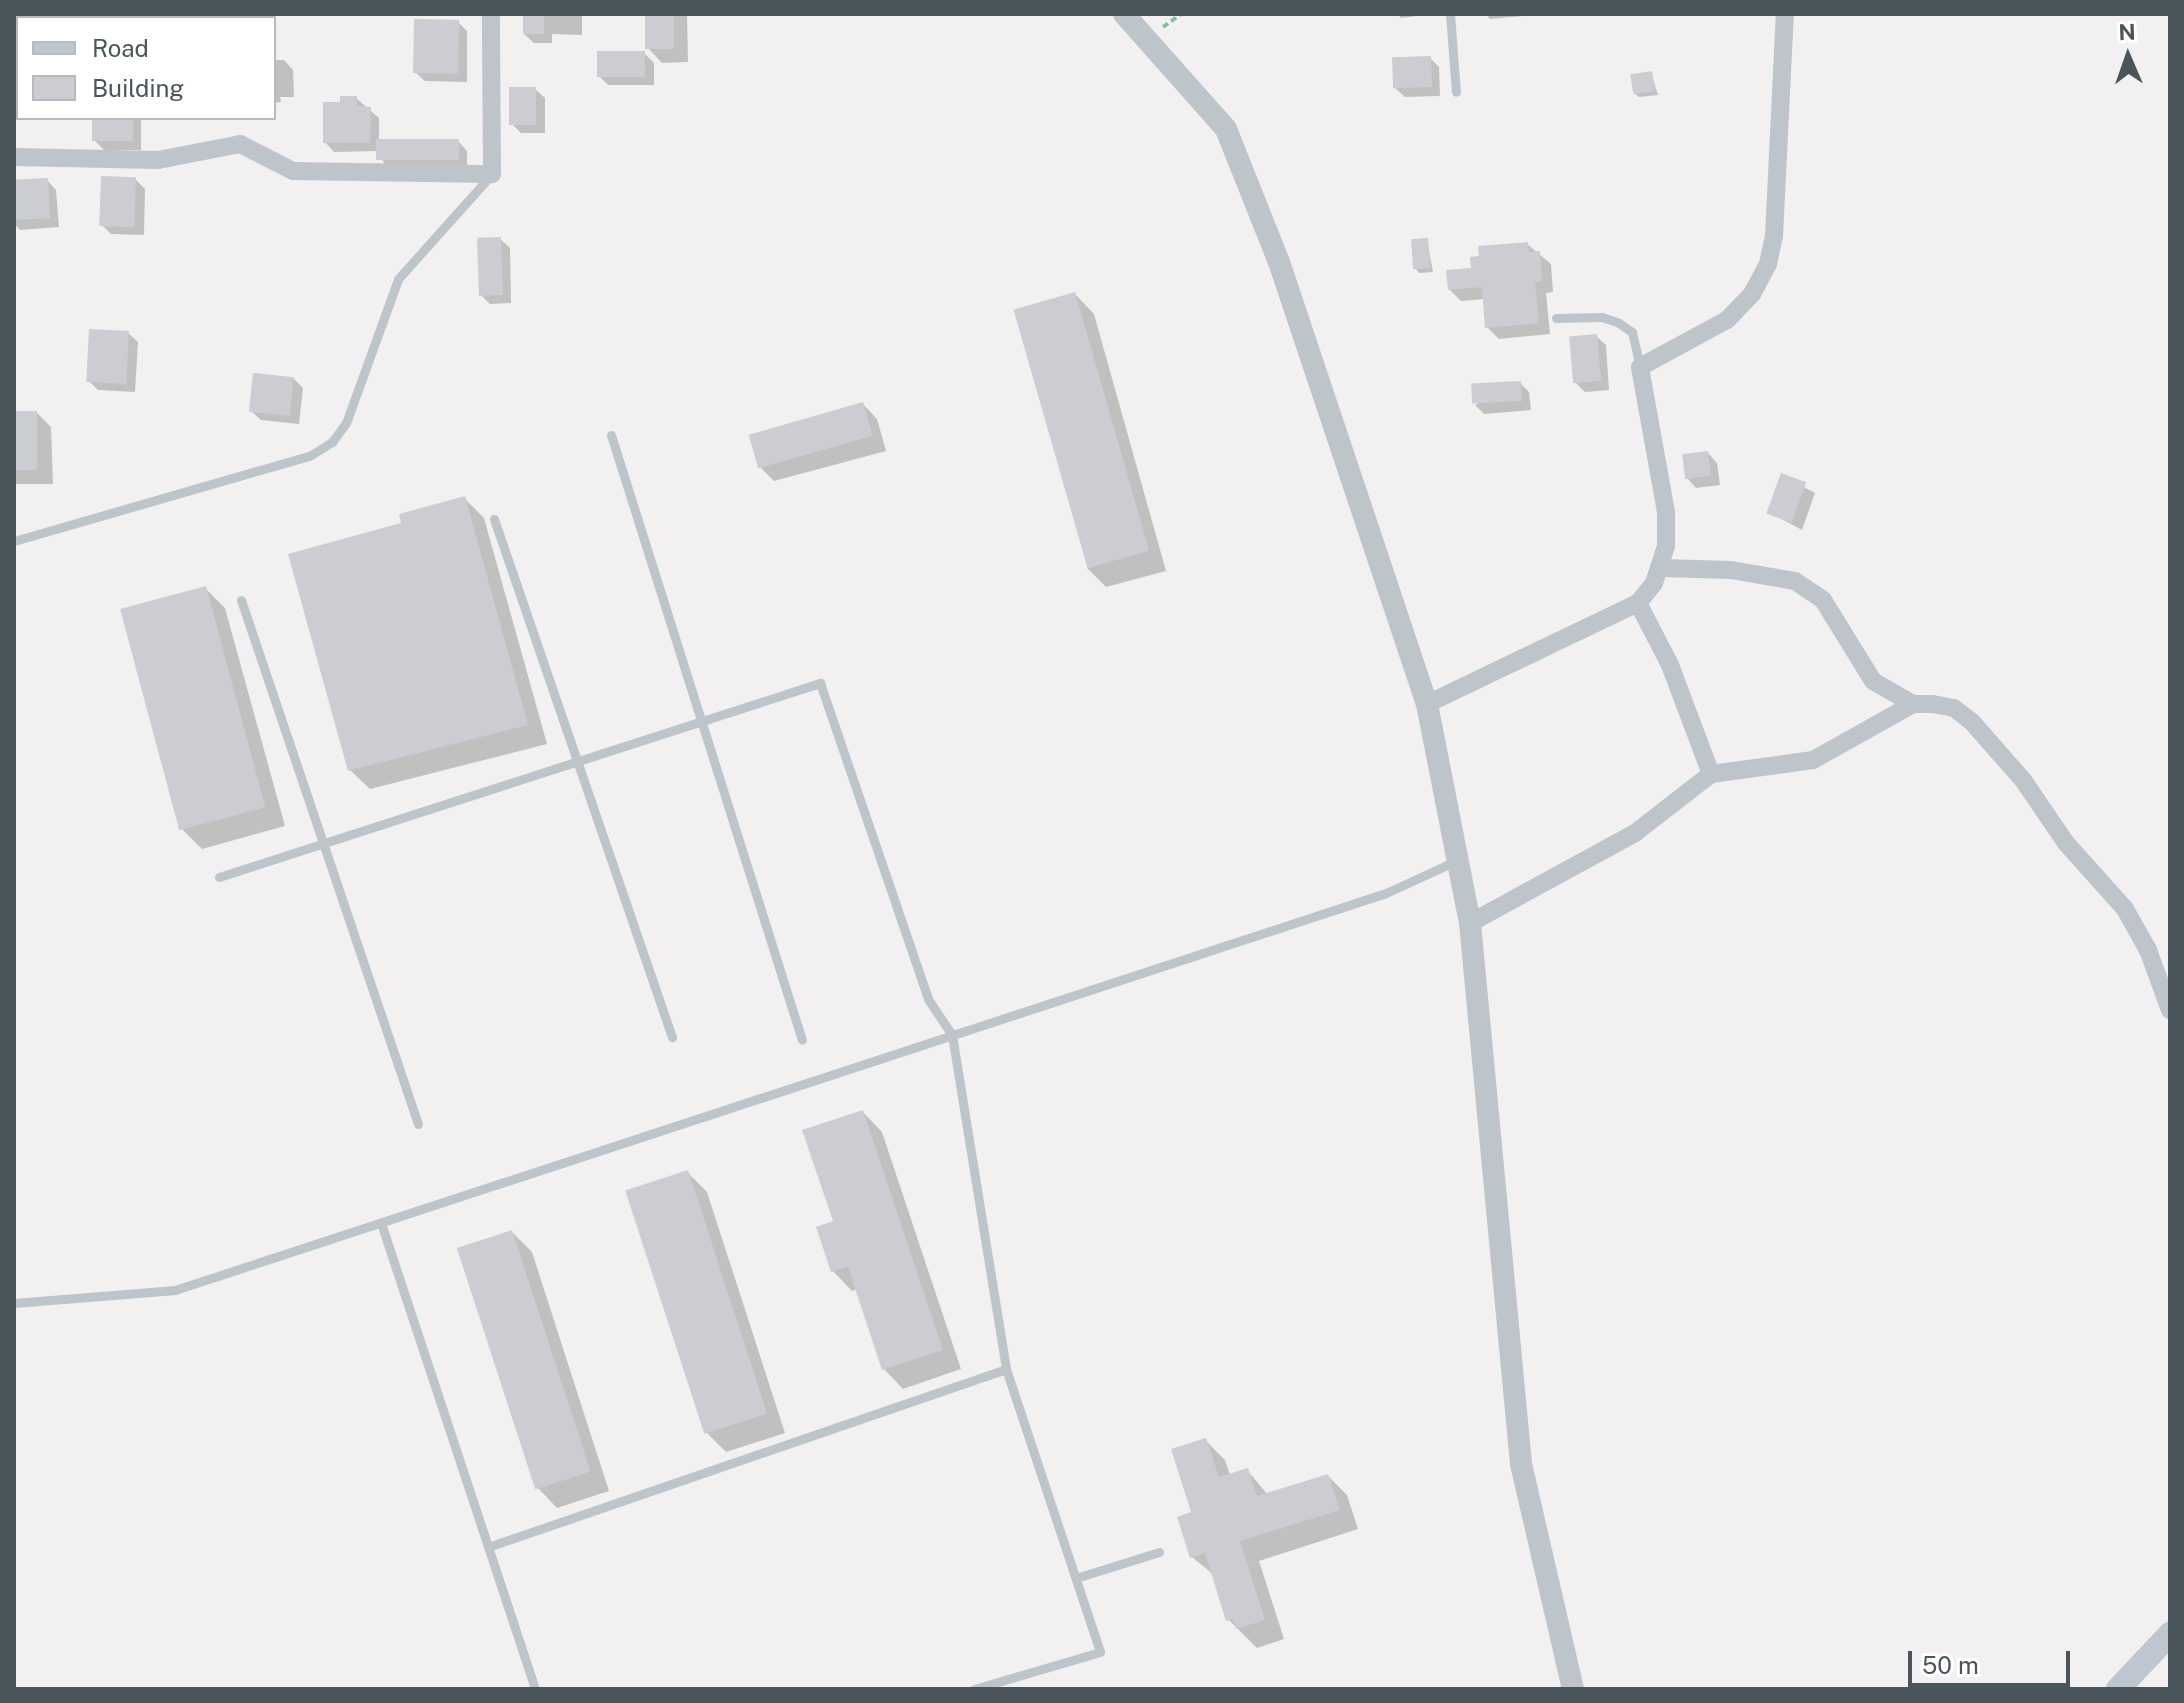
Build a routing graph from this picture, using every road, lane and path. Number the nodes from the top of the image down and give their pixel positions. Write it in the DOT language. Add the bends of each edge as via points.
graph roads {
  1 [pos="491,14"];
  2 [pos="1450,14"];
  3 [pos="1785,14"];
  4 [pos="1130,22"];
  5 [pos="1456,92"];
  6 [pos="14,157"];
  7 [pos="492,174"];
  8 [pos="1556,318"];
  9 [pos="1640,367"];
  10 [pos="611,435"];
  11 [pos="494,519"];
  12 [pos="14,541"];
  13 [pos="1662,568"];
  14 [pos="241,600"];
  15 [pos="1638,603"];
  16 [pos="1427,704"];
  17 [pos="1913,704"];
  18 [pos="701,722"];
  19 [pos="578,763"];
  20 [pos="1711,774"];
  21 [pos="322,840"];
  22 [pos="1459,860"];
  23 [pos="219,877"];
  24 [pos="1470,923"];
  25 [pos="2170,1010"];
  26 [pos="952,1035"];
  27 [pos="672,1037"];
  28 [pos="802,1040"];
  29 [pos="418,1124"];
  30 [pos="381,1223"];
  31 [pos="14,1303"];
  32 [pos="1006,1369"];
  33 [pos="488,1547"];
  34 [pos="1159,1552"];
  35 [pos="1076,1578"];
  36 [pos="2170,1634"];
  37 [pos="535,1689"];
  38 [pos="974,1689"];
  39 [pos="1573,1689"];
  40 [pos="2118,1689"];
  1 -- 7 [label="street"];
  2 -- 5 [label="lane"];
  3 -- 9 [label="street" via="1774,236 1768,264 1752,294 1727,320"];
  4 -- 16 [label="street" via="1226,129 1279,262"];
  6 -- 7 [label="street" via="158,160 240,144 293,171"];
  7 -- 12 [label="lane" via="398,279 346,423 332,442 311,455"];
  8 -- 9 [label="lane" via="1602,317 1619,323 1632,332"];
  9 -- 13 [label="street" via="1666,512"];
  10 -- 18 [label="lane"];
  11 -- 19 [label="lane"];
  13 -- 15 [label="street"];
  13 -- 17 [label="street" via="1731,570 1795,581 1823,600 1873,681"];
  14 -- 21 [label="lane"];
  15 -- 16 [label="street"];
  15 -- 20 [label="street" via="1670,665"];
  16 -- 22 [label="street"];
  17 -- 20 [label="street" via="1813,760"];
  17 -- 25 [label="street" via="1954,708 2023,780 2066,843 2137,927"];
  18 -- 19 [label="lane"];
  18 -- 26 [label="lane" via="820,683 928,999"];
  18 -- 28 [label="lane"];
  19 -- 21 [label="lane"];
  19 -- 27 [label="lane"];
  20 -- 24 [label="street" via="1616,845"];
  21 -- 23 [label="lane"];
  21 -- 29 [label="lane"];
  22 -- 24 [label="street"];
  22 -- 26 [label="lane" via="1386,893"];
  24 -- 39 [label="street" via="1521,1464"];
  26 -- 30 [label="lane"];
  26 -- 32 [label="lane"];
  30 -- 31 [label="lane" via="175,1290"];
  30 -- 33 [label="lane"];
  32 -- 33 [label="lane"];
  32 -- 35 [label="lane"];
  33 -- 37 [label="lane"];
  34 -- 35 [label="lane"];
  35 -- 38 [label="lane" via="1100,1652"];
  36 -- 40 [label="main road"];
}
